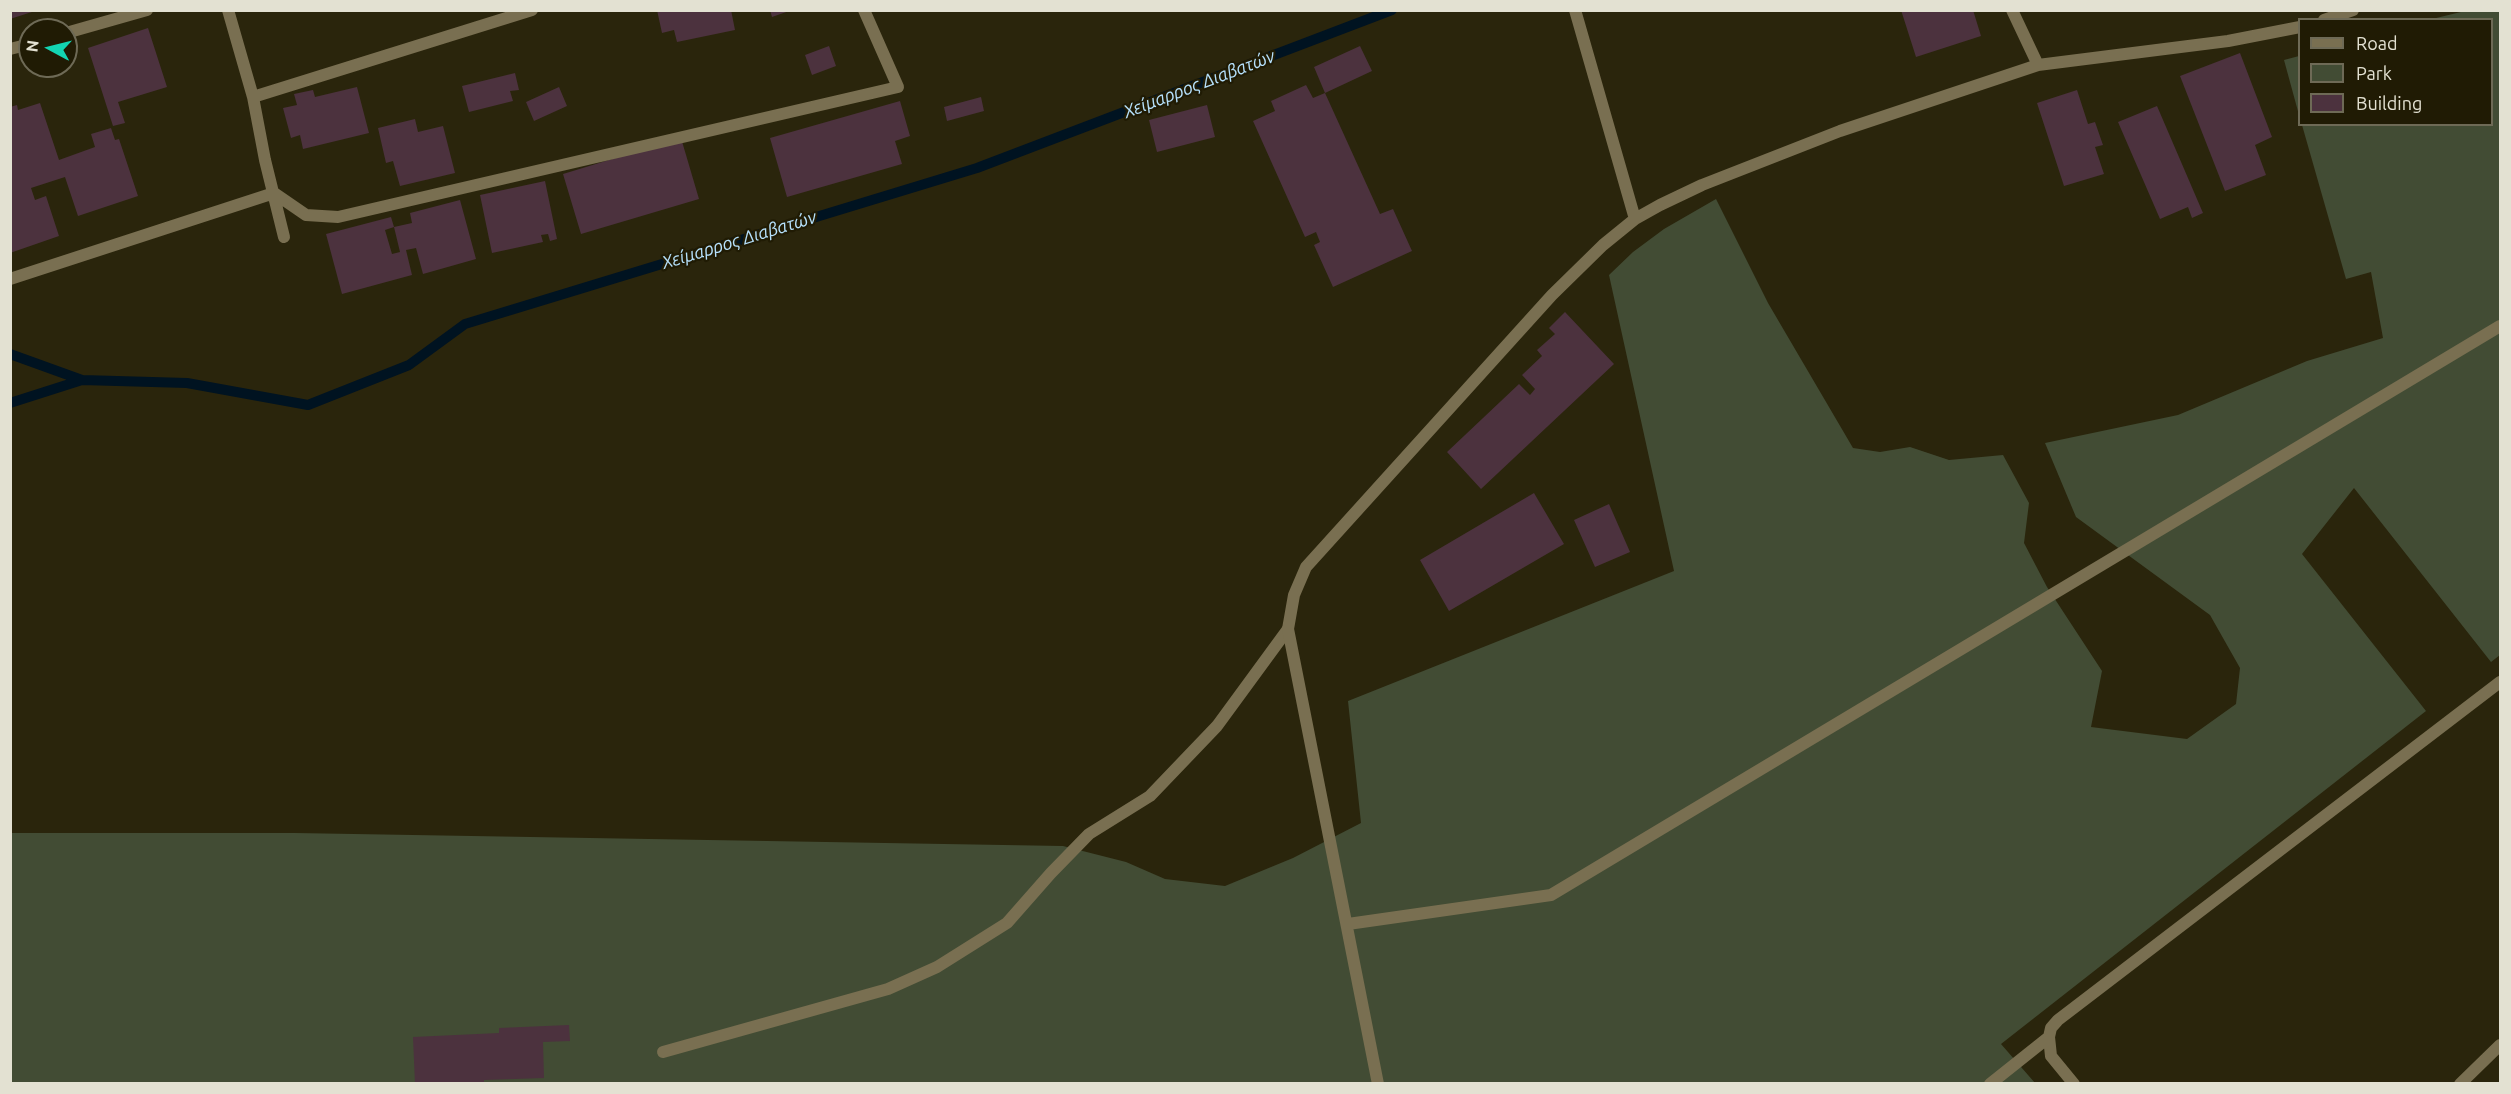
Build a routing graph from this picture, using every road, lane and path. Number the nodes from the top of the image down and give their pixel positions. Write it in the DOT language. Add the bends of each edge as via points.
graph roads {
  1 [pos="147,10"];
  2 [pos="228,10"];
  3 [pos="532,10"];
  4 [pos="864,10"];
  5 [pos="1575,10"];
  6 [pos="2012,10"];
  7 [pos="2353,10"];
  8 [pos="2330,18"];
  9 [pos="2298,27"];
  10 [pos="78,30"];
  11 [pos="2038,65"];
  12 [pos="253,97"];
  13 [pos="274,193"];
  14 [pos="1635,219"];
  15 [pos="284,237"];
  16 [pos="10,279"];
  17 [pos="2500,326"];
  18 [pos="1288,629"];
  19 [pos="2500,682"];
  20 [pos="1348,924"];
  21 [pos="2049,1037"];
  22 [pos="2500,1045"];
  23 [pos="663,1052"];
  24 [pos="1378,1083"];
  25 [pos="1990,1083"];
  26 [pos="2074,1083"];
  27 [pos="2460,1083"];
  1 -- 10 [label="street"];
  2 -- 12 [label="street"];
  3 -- 12 [label="street"];
  4 -- 13 [label="street" via="898,87 338,217 306,215"];
  5 -- 14 [label="street"];
  6 -- 11 [label="street"];
  7 -- 8 [label="street"];
  9 -- 11 [label="street" via="2228,41"];
  11 -- 14 [label="street" via="1810,142 1683,193"];
  12 -- 13 [label="street"];
  13 -- 15 [label="street"];
  13 -- 16 [label="street"];
  14 -- 18 [label="street" via="1545,303 1306,567 1294,595"];
  17 -- 20 [label="street" via="1551,895"];
  18 -- 20 [label="street"];
  18 -- 23 [label="street" via="1217,726 1150,796 1089,834 1007,922 936,967 888,989"];
  19 -- 21 [label="street" via="2058,1020"];
  20 -- 24 [label="street"];
  21 -- 25 [label="street"];
  21 -- 26 [label="street" via="2051,1056"];
  22 -- 27 [label="street"];
}
